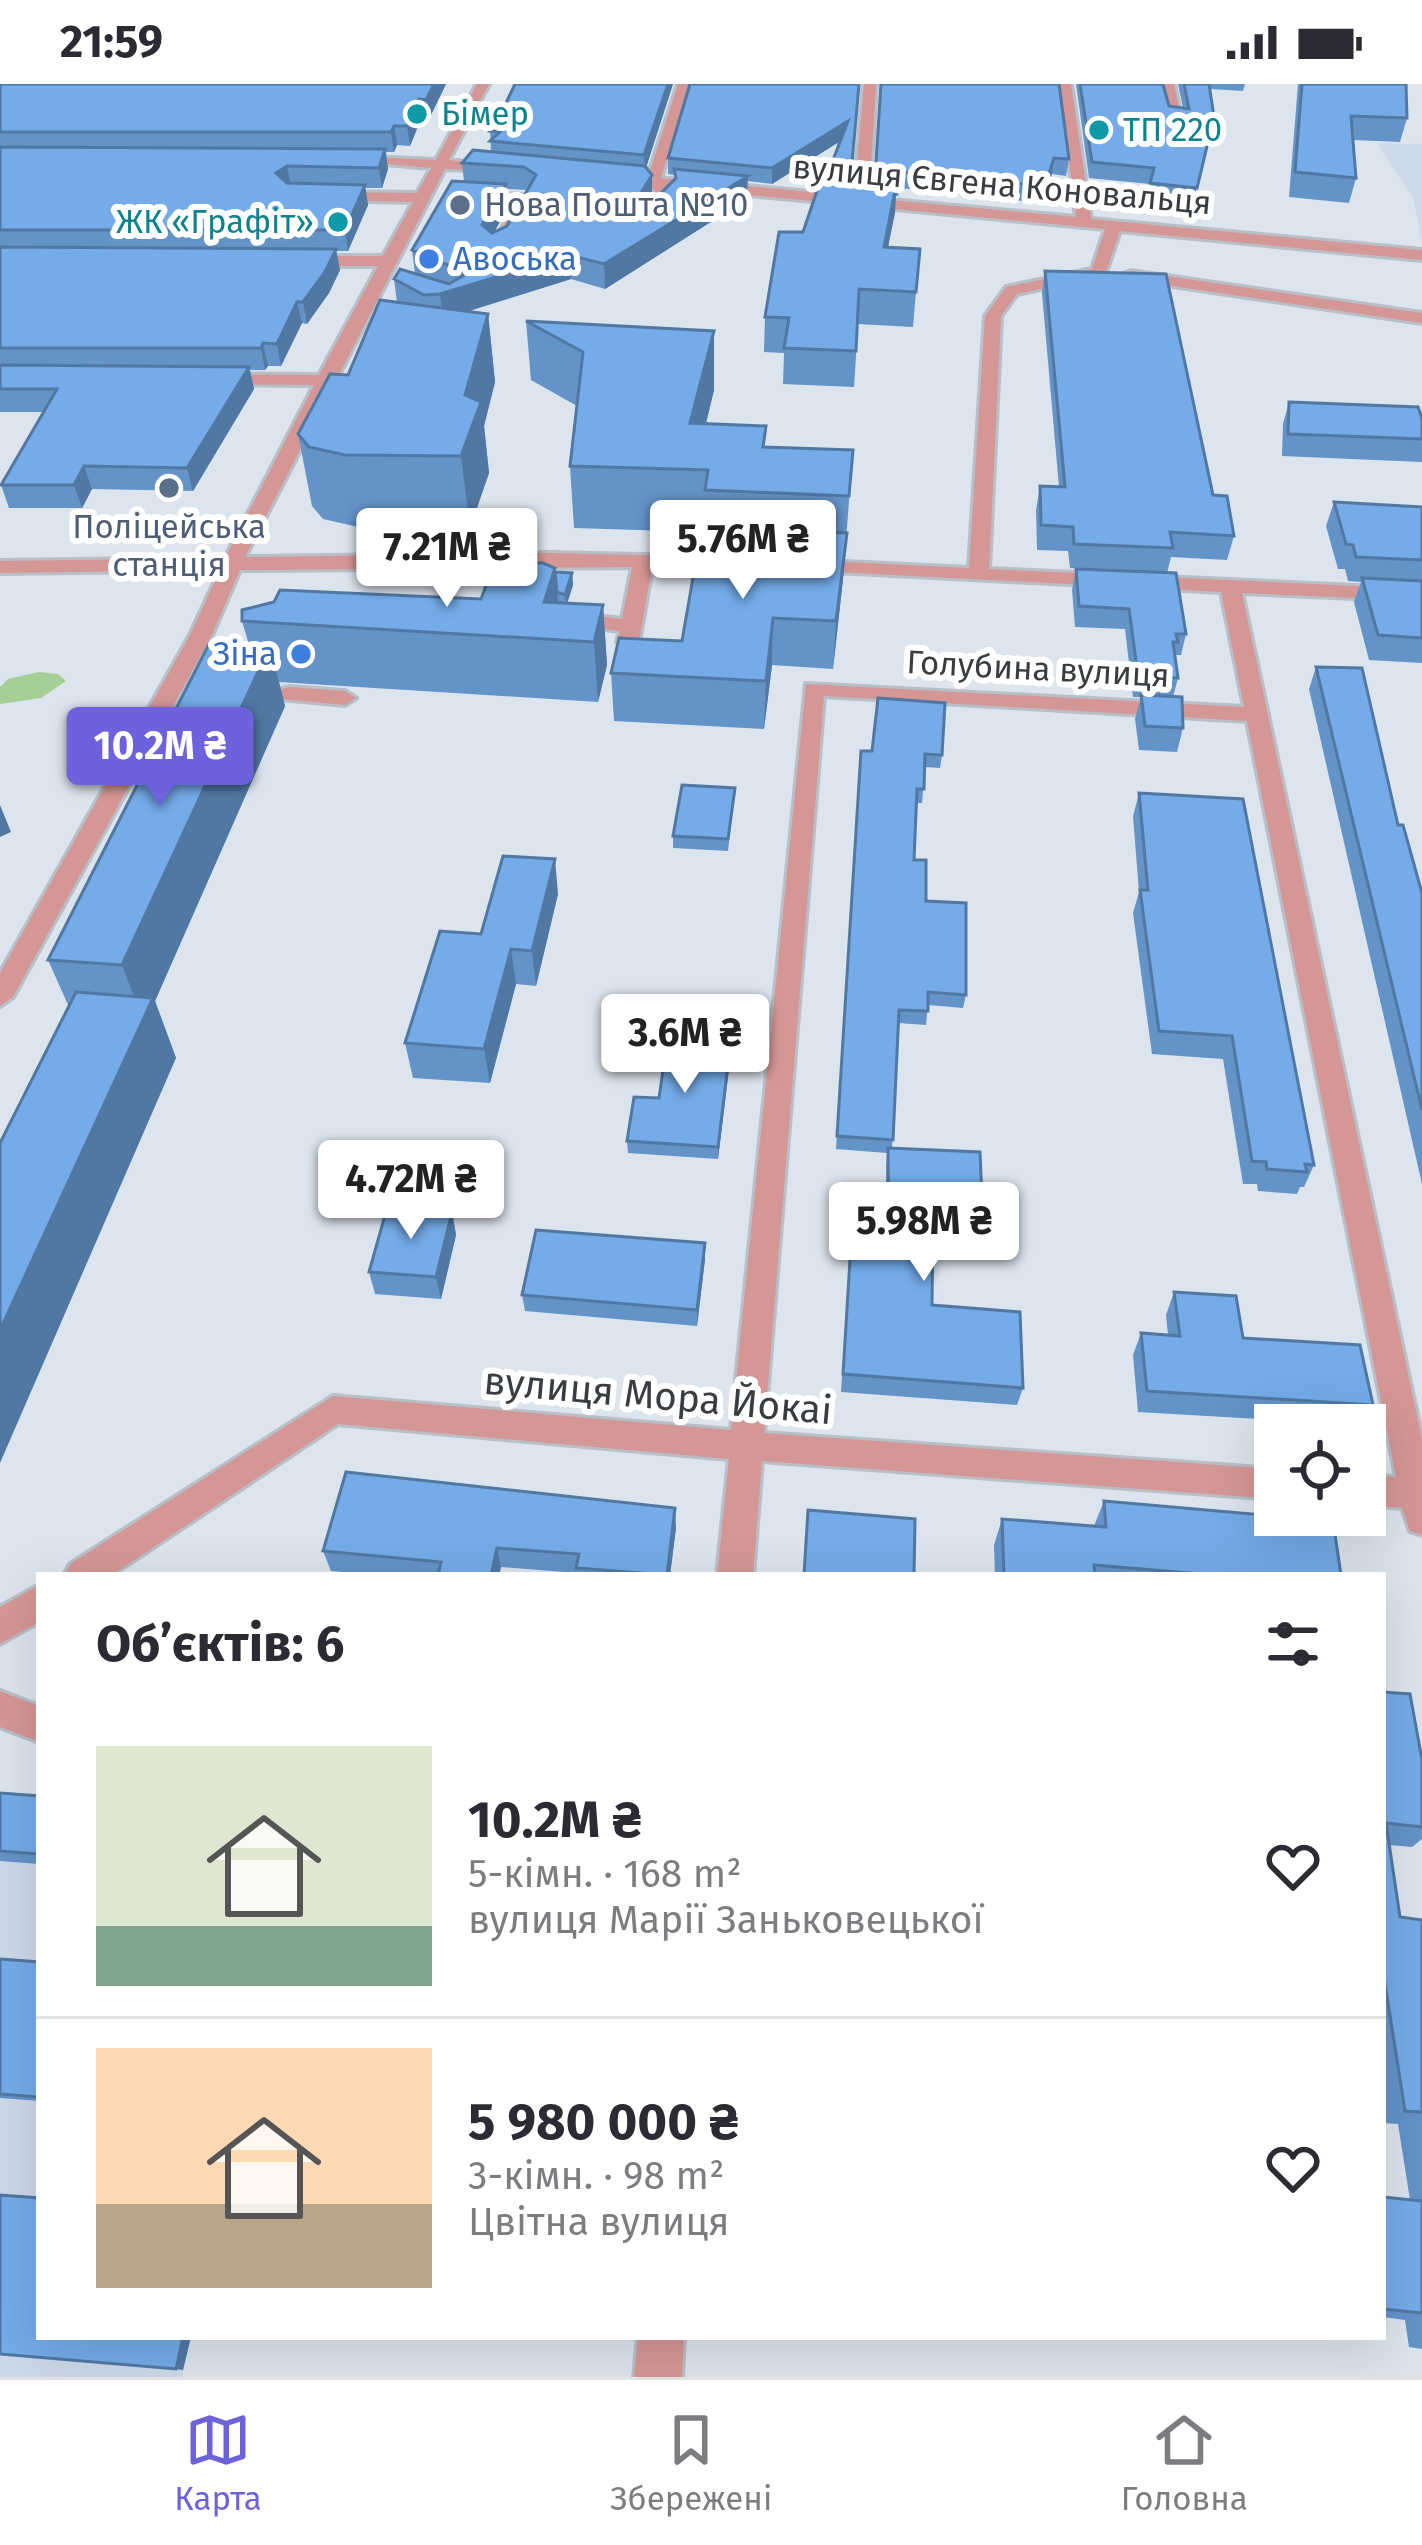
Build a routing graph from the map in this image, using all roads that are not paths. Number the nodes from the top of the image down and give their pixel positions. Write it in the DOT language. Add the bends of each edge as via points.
graph roads {
  1 [pos="483,84"];
  2 [pos="684,84"];
  3 [pos="870,84"];
  4 [pos="1064,84"];
  5 [pos="1155,84"];
  6 [pos="1177,120"];
  7 [pos="317,160"];
  8 [pos="442,161"];
  9 [pos="513,168"];
  10 [pos="607,177"];
  11 [pos="653,182"];
  12 [pos="311,195"];
  13 [pos="424,195"];
  14 [pos="861,201"];
  15 [pos="653,217"];
  16 [pos="1084,223"];
  17 [pos="1114,226"];
  18 [pos="497,248"];
  19 [pos="1422,255"];
  20 [pos="285,261"];
  21 [pos="384,270"];
  22 [pos="1100,272"];
  23 [pos="400,281"];
  24 [pos="1422,318"];
  25 [pos="371,337"];
  26 [pos="348,338"];
  27 [pos="201,379"];
  28 [pos="326,380"];
  29 [pos="643,560"];
  30 [pos="234,563"];
  31 [pos="0,567"];
  32 [pos="979,573"];
  33 [pos="1230,586"];
  34 [pos="1422,595"];
  35 [pos="552,612"];
  36 [pos="631,626"];
  37 [pos="625,661"];
  38 [pos="289,694"];
  39 [pos="345,698"];
  40 [pos="1258,715"];
  41 [pos="9,958"];
  42 [pos="0,997"];
  43 [pos="748,1446"];
  44 [pos="1254,1482"];
  45 [pos="1386,1495"];
  46 [pos="1420,1502"];
  47 [pos="87,1572"];
  48 [pos="735,1572"];
  49 [pos="36,1604"];
  50 [pos="0,1627"];
  51 [pos="0,1709"];
  52 [pos="36,1723"];
  53 [pos="662,2340"];
  54 [pos="658,2377"];
  1 -- 8 [label="street"];
  2 -- 11 [label="street"];
  3 -- 14 [label="street"];
  4 -- 16 [label="street"];
  5 -- 6 [label="street" via="1168,84"];
  7 -- 8 [label="street"];
  8 -- 9 [label="street"];
  8 -- 13 [label="street"];
  10 -- 11 [label="street, вулиця Євгена Коновальця"];
  11 -- 14 [label="street, вулиця Євгена Коновальця"];
  11 -- 15 [label="street" via="666,198"];
  12 -- 13 [label="street"];
  13 -- 18 [label="street" via="526,199"];
  13 -- 21 [label="street"];
  14 -- 16 [label="street, вулиця Євгена Коновальця"];
  16 -- 17 [label="street, вулиця Євгена Коновальця"];
  17 -- 19 [label="street, вулиця Євгена Коновальця"];
  17 -- 22 [label="street"];
  20 -- 21 [label="street"];
  21 -- 23 [label="street"];
  21 -- 26 [label="street"];
  22 -- 24 [label="street"];
  22 -- 32 [label="street" via="1012,290 993,316"];
  25 -- 26 [label="street"];
  26 -- 28 [label="street"];
  27 -- 28 [label="street"];
  28 -- 30 [label="street"];
  29 -- 30 [label="street" via="456,569"];
  29 -- 32 [label="street"];
  29 -- 36 [label="street"];
  30 -- 31 [label="street"];
  30 -- 41 [label="street" via="181,687"];
  32 -- 33 [label="street"];
  33 -- 34 [label="street"];
  33 -- 40 [label="street"];
  35 -- 36 [label="street" via="574,622"];
  36 -- 37 [label="street"];
  38 -- 39 [label="street"];
  40 -- 43 [label="street, Голубина вулиця" via="814,689"];
  40 -- 46 [label="street"];
  41 -- 42 [label="street"];
  43 -- 44 [label="street, вулиця Мора Йокаі"];
  43 -- 47 [label="street, вулиця Мора Йокаі" via="333,1411"];
  43 -- 48 [label="street"];
  45 -- 46 [label="street"];
  49 -- 50 [label="street"];
  51 -- 52 [label="street"];
  53 -- 54 [label="street"];
}
